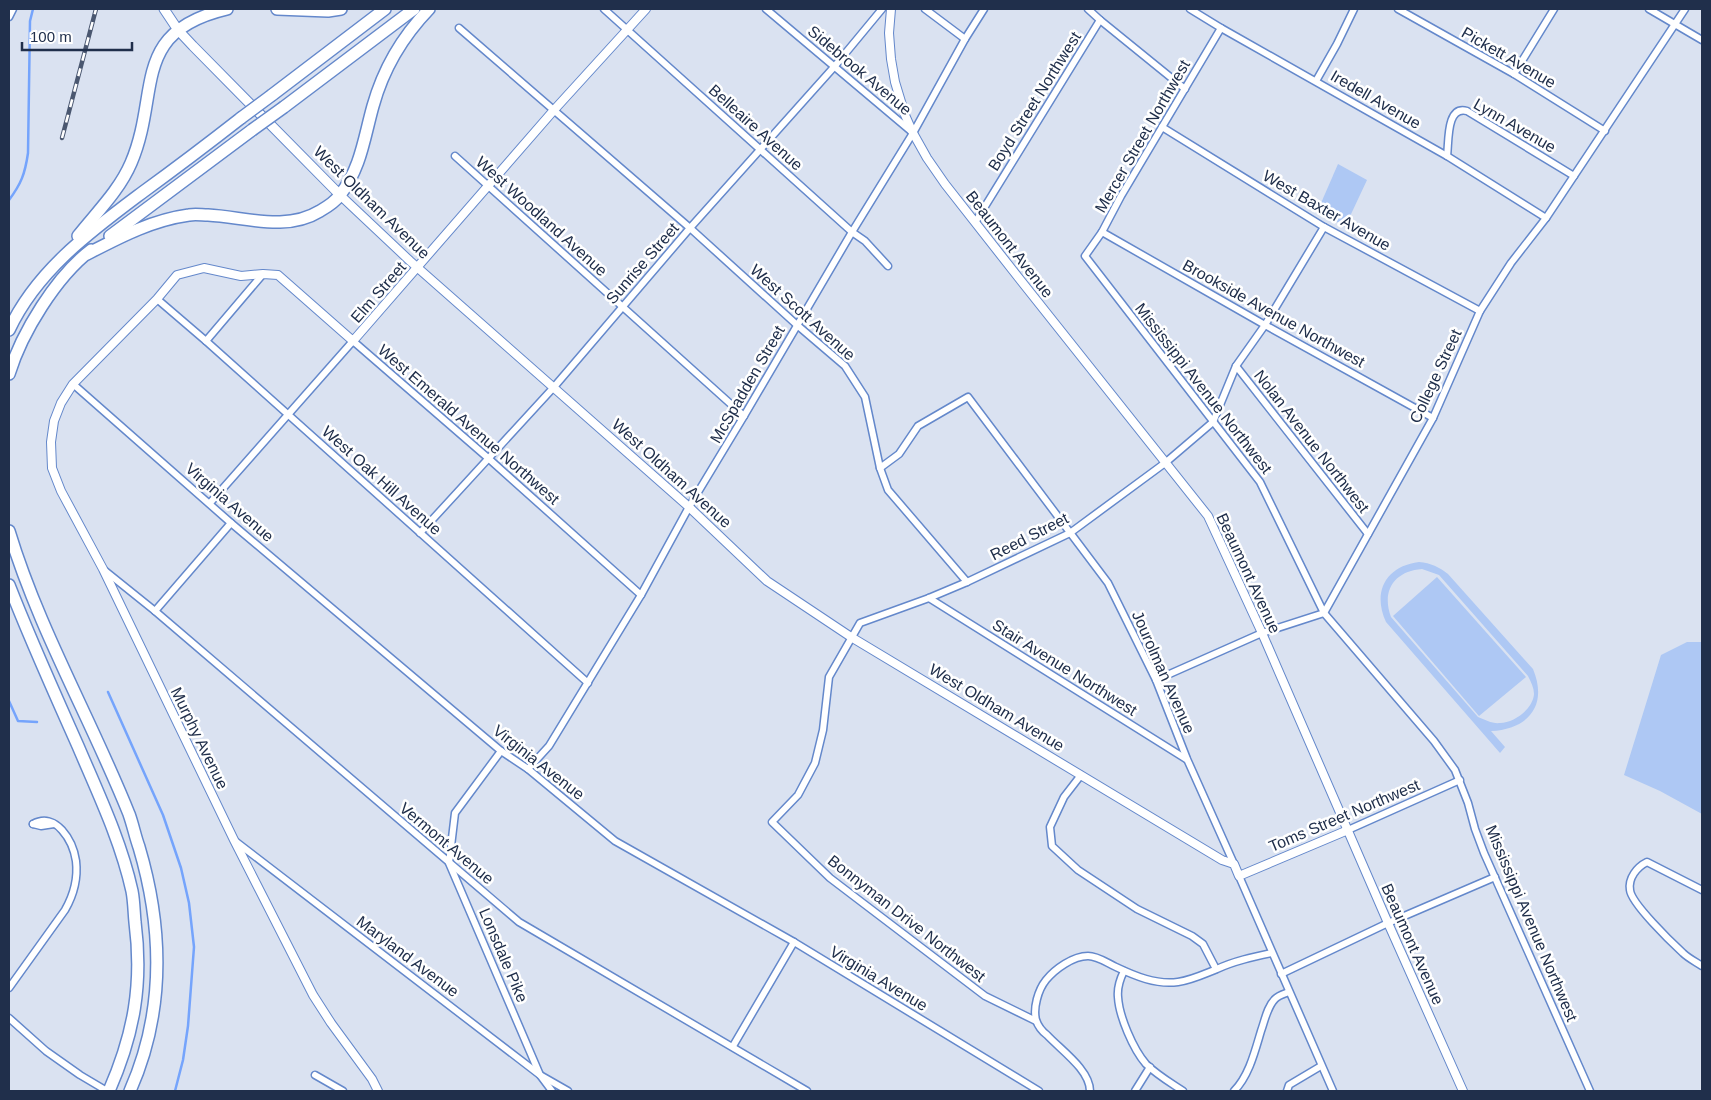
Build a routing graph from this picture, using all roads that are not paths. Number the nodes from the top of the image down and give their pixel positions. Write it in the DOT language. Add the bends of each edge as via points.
graph roads {
  1 [pos="13,9"];
  2 [pos="164,9"];
  3 [pos="227,9"];
  4 [pos="277,9"];
  5 [pos="341,9"];
  6 [pos="385,9"];
  7 [pos="414,9"];
  8 [pos="429,9"];
  9 [pos="604,9"];
  10 [pos="646,9"];
  11 [pos="766,9"];
  12 [pos="882,9"];
  13 [pos="891,9"];
  14 [pos="925,9"];
  15 [pos="984,9"];
  16 [pos="1088,9"];
  17 [pos="1190,9"];
  18 [pos="1354,9"];
  19 [pos="1554,9"];
  20 [pos="1649,9"];
  21 [pos="1685,9"];
  22 [pos="1401,10"];
  23 [pos="9,17"];
  24 [pos="1100,20"];
  25 [pos="1675,24"];
  26 [pos="459,28"];
  27 [pos="1221,28"];
  28 [pos="628,29"];
  29 [pos="178,30"];
  30 [pos="964,39"];
  31 [pos="1702,40"];
  32 [pos="834,67"];
  33 [pos="1514,74"];
  34 [pos="1316,81"];
  35 [pos="1185,89"];
  36 [pos="554,110"];
  37 [pos="1162,126"];
  38 [pos="1605,131"];
  39 [pos="913,133"];
  40 [pos="761,149"];
  41 [pos="455,156"];
  42 [pos="1447,156"];
  43 [pos="1574,176"];
  44 [pos="488,186"];
  45 [pos="340,195"];
  46 [pos="1546,218"];
  47 [pos="976,222"];
  48 [pos="1324,227"];
  49 [pos="690,228"];
  50 [pos="852,232"];
  51 [pos="1102,232"];
  52 [pos="87,254"];
  53 [pos="1085,256"];
  54 [pos="61,257"];
  55 [pos="888,266"];
  56 [pos="417,268"];
  57 [pos="263,274"];
  58 [pos="278,275"];
  59 [pos="157,299"];
  60 [pos="623,306"];
  61 [pos="1480,311"];
  62 [pos="1264,324"];
  63 [pos="797,325"];
  64 [pos="9,330"];
  65 [pos="206,341"];
  66 [pos="353,341"];
  67 [pos="1236,366"];
  68 [pos="9,374"];
  69 [pos="73,384"];
  70 [pos="554,387"];
  71 [pos="288,414"];
  72 [pos="744,416"];
  73 [pos="1433,418"];
  74 [pos="1213,422"];
  75 [pos="488,458"];
  76 [pos="1165,463"];
  77 [pos="880,468"];
  78 [pos="210,503"];
  79 [pos="689,507"];
  80 [pos="231,523"];
  81 [pos="9,531"];
  82 [pos="420,533"];
  83 [pos="1070,533"];
  84 [pos="1368,534"];
  85 [pos="103,569"];
  86 [pos="967,582"];
  87 [pos="9,586"];
  88 [pos="641,595"];
  89 [pos="928,598"];
  90 [pos="155,611"];
  91 [pos="1324,613"];
  92 [pos="1262,633"];
  93 [pos="851,638"];
  94 [pos="1156,680"];
  95 [pos="588,683"];
  96 [pos="501,750"];
  97 [pos="1187,759"];
  98 [pos="528,770"];
  99 [pos="1081,775"];
  100 [pos="1460,780"];
  101 [pos="772,822"];
  102 [pos="55,824"];
  103 [pos="1348,830"];
  104 [pos="234,840"];
  105 [pos="449,863"];
  106 [pos="1234,864"];
  107 [pos="1239,876"];
  108 [pos="1495,877"];
  109 [pos="1702,890"];
  110 [pos="1388,923"];
  111 [pos="794,942"];
  112 [pos="1272,953"];
  113 [pos="1702,966"];
  114 [pos="1216,969"];
  115 [pos="1124,971"];
  116 [pos="1281,974"];
  117 [pos="9,988"];
  118 [pos="1289,992"];
  119 [pos="9,1018"];
  120 [pos="1036,1021"];
  121 [pos="733,1046"];
  122 [pos="1321,1066"];
  123 [pos="1150,1067"];
  124 [pos="315,1075"];
  125 [pos="540,1075"];
  126 [pos="108,1091"];
  127 [pos="130,1091"];
  128 [pos="343,1091"];
  129 [pos="378,1091"];
  130 [pos="552,1091"];
  131 [pos="568,1091"];
  132 [pos="807,1091"];
  133 [pos="1040,1091"];
  134 [pos="1090,1091"];
  135 [pos="1135,1091"];
  136 [pos="1183,1091"];
  137 [pos="1234,1091"];
  138 [pos="1287,1091"];
  139 [pos="1333,1091"];
  140 [pos="1463,1091"];
  141 [pos="1590,1091"];
  1 -- 23 [label="street"];
  2 -- 29 [label="main road, West Oldham Avenue"];
  3 -- 29 [label="highway"];
  4 -- 5 [label="highway"];
  6 -- 54 [label="highway, bridge" via="94,228"];
  7 -- 52 [label="highway, bridge"];
  8 -- 45 [label="highway" via="400,46 385,72 356,168"];
  9 -- 28 [label="street, Belleaire Avenue"];
  10 -- 28 [label="street, Elm Street"];
  11 -- 32 [label="street, Sidebrook Avenue"];
  12 -- 32 [label="street, Sunrise Street"];
  13 -- 39 [label="street, Beaumont Avenue" via="889,33 895,82"];
  14 -- 30 [label="street"];
  15 -- 30 [label="street, McSpadden Street"];
  16 -- 24 [label="street"];
  17 -- 27 [label="street, Iredell Avenue"];
  18 -- 34 [label="street"];
  19 -- 33 [label="street"];
  20 -- 25 [label="street"];
  21 -- 25 [label="street, College Street"];
  22 -- 33 [label="street, Pickett Avenue"];
  24 -- 35 [label="street"];
  24 -- 47 [label="street, Boyd Street Northwest"];
  25 -- 31 [label="street"];
  25 -- 38 [label="street, College Street"];
  26 -- 36 [label="street, West Scott Avenue"];
  27 -- 34 [label="street, Iredell Avenue"];
  27 -- 35 [label="street, Mercer Street Northwest"];
  28 -- 36 [label="street, Elm Street"];
  28 -- 40 [label="street, Belleaire Avenue"];
  29 -- 45 [label="main road, West Oldham Avenue"];
  29 -- 54 [label="highway" via="160,51 149,79 141,133 131,164 116,190"];
  30 -- 39 [label="street, McSpadden Street"];
  32 -- 39 [label="street, Sidebrook Avenue"];
  32 -- 40 [label="street, Sunrise Street"];
  33 -- 38 [label="street, Pickett Avenue"];
  34 -- 42 [label="street, Iredell Avenue"];
  35 -- 37 [label="street, Mercer Street Northwest"];
  36 -- 44 [label="street, Elm Street"];
  36 -- 49 [label="street, West Scott Avenue"];
  37 -- 48 [label="street, West Baxter Avenue"];
  37 -- 51 [label="street, Mercer Street Northwest"];
  38 -- 43 [label="street, College Street"];
  39 -- 47 [label="street, Beaumont Avenue" via="945,184"];
  39 -- 50 [label="street, McSpadden Street"];
  40 -- 49 [label="street, Sunrise Street"];
  40 -- 50 [label="street, Belleaire Avenue"];
  41 -- 44 [label="street, West Woodland Avenue"];
  42 -- 43 [label="street, Lynn Avenue" via="1451,118 1461,110"];
  42 -- 46 [label="street, Iredell Avenue"];
  43 -- 46 [label="street, College Street"];
  44 -- 56 [label="street, Elm Street"];
  44 -- 60 [label="street, West Woodland Avenue"];
  45 -- 52 [label="highway" via="329,206 295,222 274,223 192,214 162,220"];
  45 -- 56 [label="street, West Oldham Avenue"];
  46 -- 61 [label="street, College Street"];
  47 -- 76 [label="street, Beaumont Avenue"];
  48 -- 61 [label="street, West Baxter Avenue"];
  48 -- 62 [label="street, Reed Street"];
  49 -- 60 [label="street, Sunrise Street"];
  49 -- 63 [label="street, West Scott Avenue"];
  50 -- 55 [label="street, Belleaire Avenue"];
  50 -- 63 [label="street, McSpadden Street"];
  51 -- 53 [label="street, Mercer Street Northwest"];
  51 -- 62 [label="street, Brookside Avenue Northwest"];
  52 -- 68 [label="highway" via="60,282 33,320"];
  53 -- 74 [label="street, Mississippi Avenue Northwest"];
  54 -- 64 [label="highway" via="33,289"];
  56 -- 66 [label="street, Elm Street"];
  56 -- 70 [label="street, West Oldham Avenue"];
  57 -- 58 [label="street, Murphy Avenue"];
  57 -- 59 [label="street, Murphy Avenue" via="241,276 204,268 189,271 177,275"];
  57 -- 65 [label="street"];
  58 -- 66 [label="street, West Emerald Avenue Northwest"];
  59 -- 65 [label="street, West Oak Hill Avenue"];
  59 -- 69 [label="street, Murphy Avenue"];
  60 -- 70 [label="street, Sunrise Street"];
  60 -- 72 [label="street, West Woodland Avenue"];
  61 -- 73 [label="street, College Street"];
  62 -- 67 [label="street, Reed Street"];
  62 -- 73 [label="street, Brookside Avenue Northwest"];
  63 -- 72 [label="street, McSpadden Street"];
  63 -- 77 [label="street, West Scott Avenue" via="845,366 865,397"];
  65 -- 71 [label="street, West Oak Hill Avenue"];
  66 -- 71 [label="street, Elm Street"];
  66 -- 75 [label="street, West Emerald Avenue Northwest"];
  67 -- 74 [label="street, Reed Street"];
  67 -- 84 [label="street, Nolan Avenue Northwest"];
  69 -- 78 [label="street, Virginia Avenue"];
  69 -- 85 [label="street, Murphy Avenue" via="54,421 52,468"];
  70 -- 75 [label="street, Sunrise Street"];
  70 -- 79 [label="street, West Oldham Avenue"];
  71 -- 78 [label="street, Elm Street"];
  71 -- 82 [label="street, West Oak Hill Avenue"];
  72 -- 79 [label="street, McSpadden Street"];
  73 -- 84 [label="street, College Street"];
  74 -- 76 [label="street, Reed Street"];
  74 -- 91 [label="street, Mississippi Avenue Northwest" via="1260,482"];
  75 -- 82 [label="street, Sunrise Street"];
  75 -- 88 [label="street, West Emerald Avenue Northwest"];
  76 -- 83 [label="street, Reed Street"];
  76 -- 92 [label="street, Beaumont Avenue" via="1208,516"];
  77 -- 83 [label="street, Jourolman Avenue" via="899,454 918,426 968,397"];
  77 -- 86 [label="street, West Scott Avenue" via="888,490"];
  78 -- 80 [label="street, Virginia Avenue"];
  79 -- 88 [label="street, McSpadden Street"];
  79 -- 93 [label="street, West Oldham Avenue" via="767,580"];
  80 -- 90 [label="street"];
  80 -- 96 [label="street, Virginia Avenue"];
  81 -- 127 [label="highway" via="45,627 129,815 144,866 153,908 156,996 145,1048"];
  82 -- 95 [label="street, West Oak Hill Avenue"];
  83 -- 86 [label="street, Reed Street"];
  83 -- 94 [label="street, Jourolman Avenue" via="1108,583"];
  84 -- 91 [label="street, College Street"];
  85 -- 90 [label="street, Vermont Avenue"];
  85 -- 104 [label="street, Murphy Avenue"];
  86 -- 89 [label="street, Reed Street"];
  87 -- 126 [label="highway" via="96,787 132,892 138,946 137,998 120,1068"];
  88 -- 95 [label="street, McSpadden Street"];
  89 -- 93 [label="street, Reed Street" via="860,623"];
  89 -- 97 [label="street, Stair Avenue Northwest"];
  90 -- 105 [label="street, Vermont Avenue"];
  91 -- 92 [label="street"];
  91 -- 100 [label="street, Mississippi Avenue Northwest" via="1434,742"];
  92 -- 94 [label="street"];
  92 -- 103 [label="street, Beaumont Avenue"];
  93 -- 99 [label="street, West Oldham Avenue"];
  93 -- 101 [label="street, Reed Street" via="829,676 823,730 815,764 798,795"];
  94 -- 97 [label="street, Jourolman Avenue"];
  95 -- 98 [label="street, McSpadden Street" via="549,746"];
  96 -- 98 [label="street, Virginia Avenue"];
  96 -- 105 [label="street" via="455,813"];
  97 -- 106 [label="street, Jourolman Avenue"];
  98 -- 111 [label="street, Virginia Avenue" via="615,841"];
  99 -- 106 [label="street, West Oldham Avenue" via="1222,860"];
  99 -- 114 [label="street" via="1064,797 1050,827 1052,846 1085,875 1203,944"];
  100 -- 103 [label="street, Toms Street Northwest"];
  100 -- 108 [label="street, Mississippi Avenue Northwest" via="1475,829"];
  101 -- 120 [label="street, Bonnyman Drive Northwest" via="830,878 985,996"];
  102 -- 117 [label="street" via="69,842 76,862 72,898"];
  103 -- 107 [label="street, Toms Street Northwest"];
  103 -- 110 [label="street, Beaumont Avenue"];
  104 -- 125 [label="street, Maryland Avenue"];
  104 -- 129 [label="street, Murphy Avenue" via="313,994"];
  105 -- 121 [label="street, Vermont Avenue" via="519,922"];
  105 -- 125 [label="street, Lonsdale Pike"];
  106 -- 107 [label="street, Jourolman Avenue"];
  107 -- 112 [label="street, Jourolman Avenue"];
  108 -- 110 [label="street"];
  108 -- 141 [label="street, Mississippi Avenue Northwest"];
  109 -- 113 [label="street" via="1647,862 1635,871 1629,889 1640,908 1684,954"];
  110 -- 116 [label="street"];
  110 -- 140 [label="street, Beaumont Avenue"];
  111 -- 121 [label="street"];
  111 -- 133 [label="street, Virginia Avenue"];
  112 -- 114 [label="street"];
  112 -- 116 [label="street, Jourolman Avenue"];
  114 -- 115 [label="street" via="1191,980 1163,983"];
  115 -- 120 [label="street" via="1087,956 1064,964 1041,988"];
  115 -- 123 [label="street" via="1119,983 1120,1014 1137,1051"];
  116 -- 118 [label="street, Jourolman Avenue"];
  118 -- 122 [label="street, Jourolman Avenue"];
  118 -- 137 [label="street" via="1274,1000 1256,1051 1242,1082"];
  119 -- 126 [label="street" via="46,1051"];
  120 -- 134 [label="street" via="1084,1071"];
  121 -- 132 [label="street, Vermont Avenue"];
  122 -- 138 [label="street" via="1289,1085"];
  122 -- 139 [label="street, Jourolman Avenue"];
  123 -- 135 [label="street"];
  123 -- 136 [label="street"];
  124 -- 128 [label="street"];
  125 -- 130 [label="street, Lonsdale Pike"];
  125 -- 131 [label="street, Maryland Avenue"];
}
